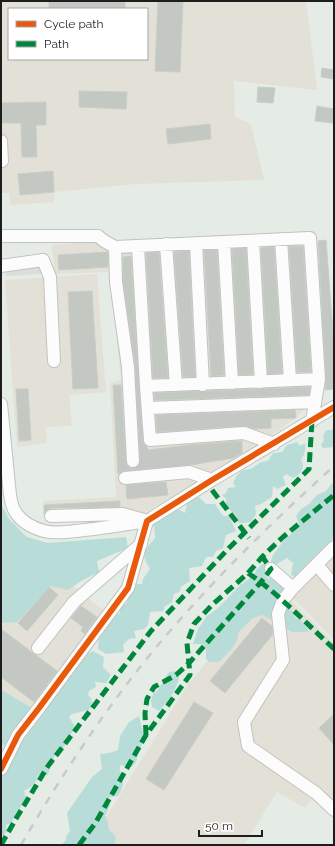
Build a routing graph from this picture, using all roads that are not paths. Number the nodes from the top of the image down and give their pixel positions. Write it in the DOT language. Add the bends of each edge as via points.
graph roads {
  1 [pos="1,141"];
  2 [pos="1,161"];
  3 [pos="1,236"];
  4 [pos="281,239"];
  5 [pos="253,240"];
  6 [pos="224,242"];
  7 [pos="196,243"];
  8 [pos="166,244"];
  9 [pos="115,247"];
  10 [pos="138,247"];
  11 [pos="1,266"];
  12 [pos="54,361"];
  13 [pos="319,379"];
  14 [pos="290,380"];
  15 [pos="261,382"];
  16 [pos="232,383"];
  17 [pos="176,384"];
  18 [pos="203,385"];
  19 [pos="146,386"];
  20 [pos="315,402"];
  21 [pos="1,404"];
  22 [pos="334,407"];
  23 [pos="148,408"];
  24 [pos="312,421"];
  25 [pos="274,444"];
  26 [pos="133,461"];
  27 [pos="125,478"];
  28 [pos="212,480"];
  29 [pos="51,516"];
  30 [pos="147,521"];
  31 [pos="141,544"];
  32 [pos="334,547"];
  33 [pos="317,565"];
  34 [pos="271,569"];
  35 [pos="334,584"];
  36 [pos="293,588"];
  37 [pos="38,648"];
  38 [pos="1,769"];
  39 [pos="334,810"];
  1 -- 2 [label="street"];
  3 -- 9 [label="street" via="98,236"];
  4 -- 5 [label="street"];
  4 -- 13 [label="street" via="310,238"];
  4 -- 14 [label="street"];
  5 -- 6 [label="street"];
  5 -- 15 [label="street"];
  6 -- 7 [label="street"];
  6 -- 16 [label="street"];
  7 -- 8 [label="street"];
  7 -- 18 [label="street"];
  8 -- 10 [label="street"];
  8 -- 17 [label="street"];
  9 -- 10 [label="street"];
  9 -- 26 [label="street" via="116,282 128,367"];
  10 -- 19 [label="street"];
  11 -- 12 [label="street" via="43,260 50,277"];
  13 -- 14 [label="street"];
  13 -- 20 [label="street"];
  14 -- 15 [label="street"];
  15 -- 16 [label="street"];
  16 -- 18 [label="street"];
  17 -- 18 [label="street"];
  17 -- 19 [label="street"];
  19 -- 23 [label="street"];
  20 -- 23 [label="street"];
  20 -- 24 [label="street"];
  21 -- 30 [label="street" via="10,496 13,508 23,520 45,531 54,532 105,528"];
  22 -- 24 [label="street"];
  23 -- 25 [label="street" via="150,440 244,433"];
  24 -- 25 [label="street"];
  25 -- 28 [label="street"];
  27 -- 28 [label="street" via="188,472"];
  28 -- 30 [label="street"];
  29 -- 30 [label="street" via="123,514"];
  30 -- 31 [label="street"];
  31 -- 37 [label="street" via="74,602"];
  31 -- 38 [label="street" via="128,588 18,735"];
  32 -- 33 [label="street"];
  33 -- 35 [label="street"];
  33 -- 36 [label="street"];
  34 -- 36 [label="street"];
  36 -- 39 [label="street" via="283,600 278,614 283,660 244,722 248,746 316,793"];
}
